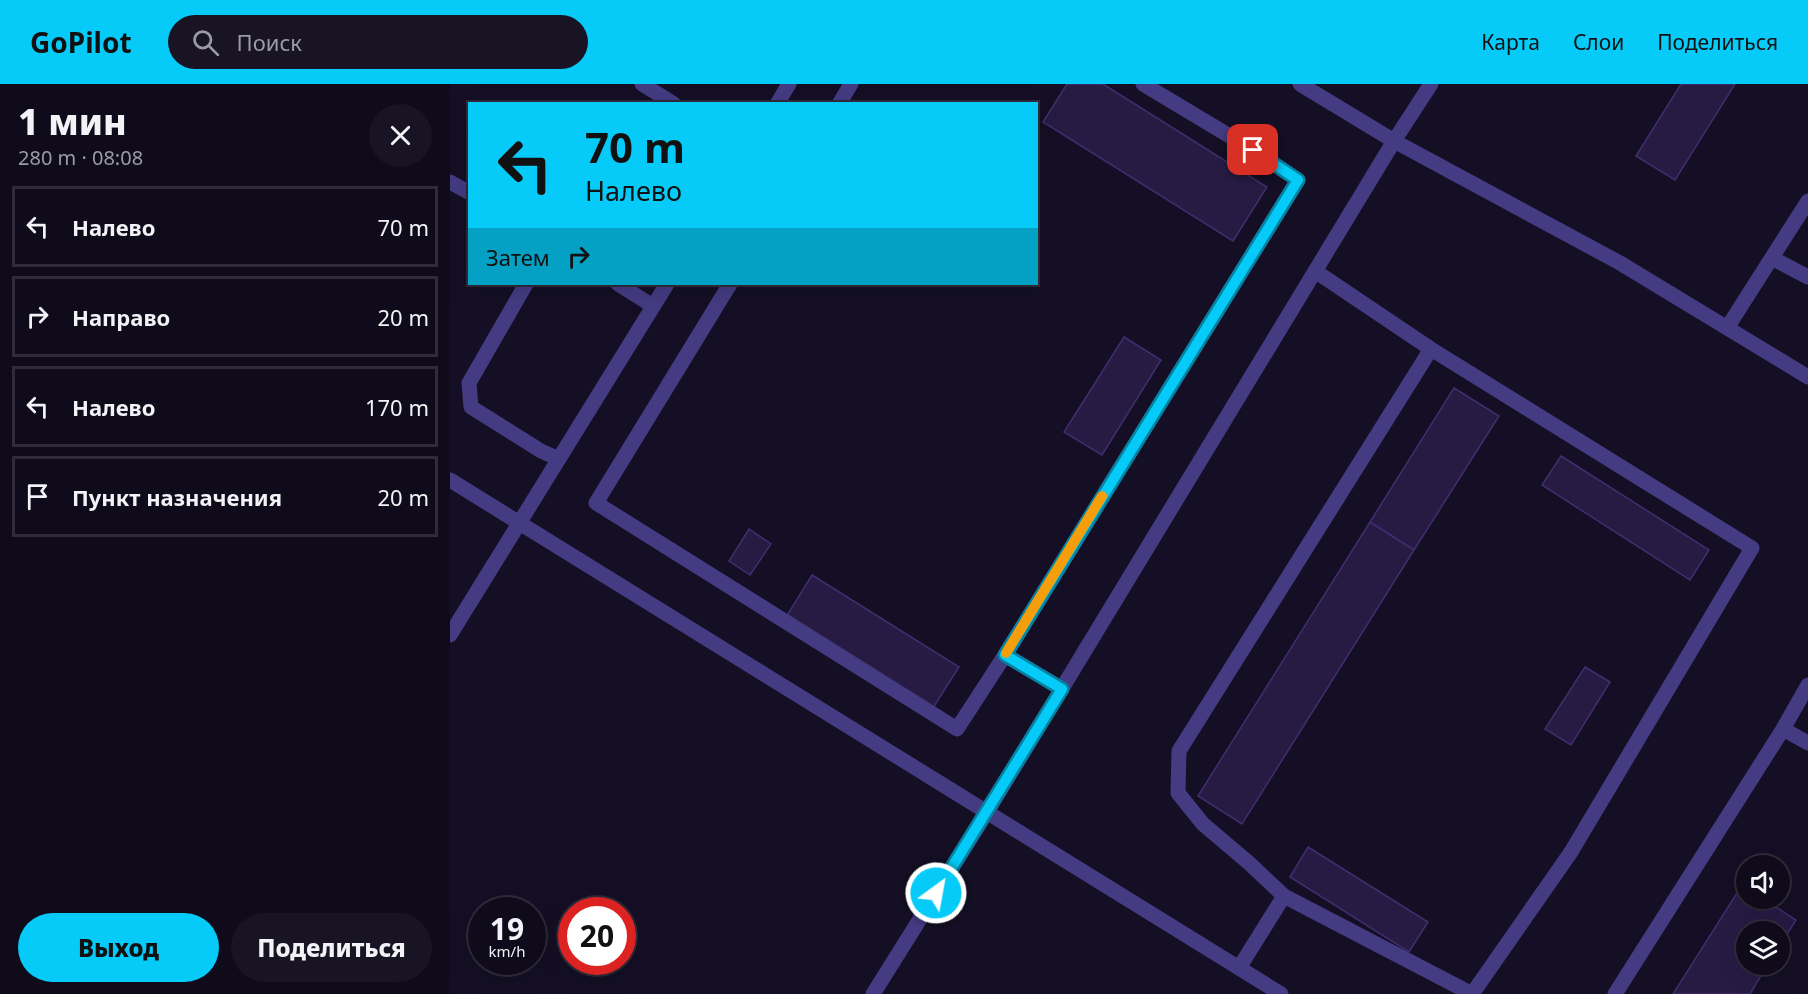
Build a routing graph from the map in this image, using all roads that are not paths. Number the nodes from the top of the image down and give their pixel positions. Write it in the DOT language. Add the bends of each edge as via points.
graph roads {
  1 [pos="642,84"];
  2 [pos="789,84"];
  3 [pos="851,84"];
  4 [pos="1143,84"];
  5 [pos="1300,84"];
  6 [pos="1431,84"];
  7 [pos="671,102"];
  8 [pos="778,102"];
  9 [pos="840,102"];
  10 [pos="1394,141"];
  11 [pos="450,182"];
  12 [pos="468,192"];
  13 [pos="1808,201"];
  14 [pos="1772,258"];
  15 [pos="1315,271"];
  16 [pos="1808,277"];
  17 [pos="525,285"];
  18 [pos="620,285"];
  19 [pos="665,285"];
  20 [pos="729,285"];
  21 [pos="653,306"];
  22 [pos="1727,328"];
  23 [pos="1431,349"];
  24 [pos="1808,377"];
  25 [pos="559,459"];
  26 [pos="450,480"];
  27 [pos="520,524"];
  28 [pos="450,635"];
  29 [pos="1005,655"];
  30 [pos="1808,686"];
  31 [pos="1062,689"];
  32 [pos="1783,729"];
  33 [pos="1808,743"];
  34 [pos="987,812"];
  35 [pos="1284,896"];
  36 [pos="1239,968"];
  37 [pos="873,994"];
  38 [pos="1281,994"];
  39 [pos="1615,994"];
  1 -- 7 [label="lane"];
  2 -- 8 [label="lane"];
  3 -- 9 [label="lane"];
  4 -- 29 [label="lane" via="1298,180"];
  5 -- 10 [label="lane"];
  6 -- 10 [label="lane"];
  10 -- 15 [label="lane"];
  10 -- 22 [label="lane" via="1620,263"];
  11 -- 12 [label="lane"];
  13 -- 14 [label="lane"];
  14 -- 16 [label="lane"];
  14 -- 22 [label="lane"];
  15 -- 23 [label="lane"];
  15 -- 31 [label="lane"];
  17 -- 25 [label="lane" via="470,383 471,407"];
  18 -- 21 [label="lane"];
  19 -- 21 [label="lane"];
  20 -- 29 [label="lane" via="596,503 957,729"];
  21 -- 25 [label="lane"];
  22 -- 24 [label="lane"];
  23 -- 35 [label="lane" via="1179,750 1178,793 1203,824"];
  23 -- 35 [label="lane" via="1752,548 1571,852 1472,994"];
  25 -- 27 [label="lane"];
  26 -- 27 [label="lane"];
  27 -- 28 [label="lane"];
  27 -- 34 [label="lane"];
  29 -- 31 [label="lane"];
  30 -- 32 [label="lane"];
  31 -- 34 [label="lane"];
  32 -- 33 [label="lane"];
  32 -- 39 [label="lane"];
  34 -- 36 [label="lane"];
  34 -- 37 [label="lane"];
  35 -- 36 [label="lane"];
  36 -- 38 [label="lane"];
}
